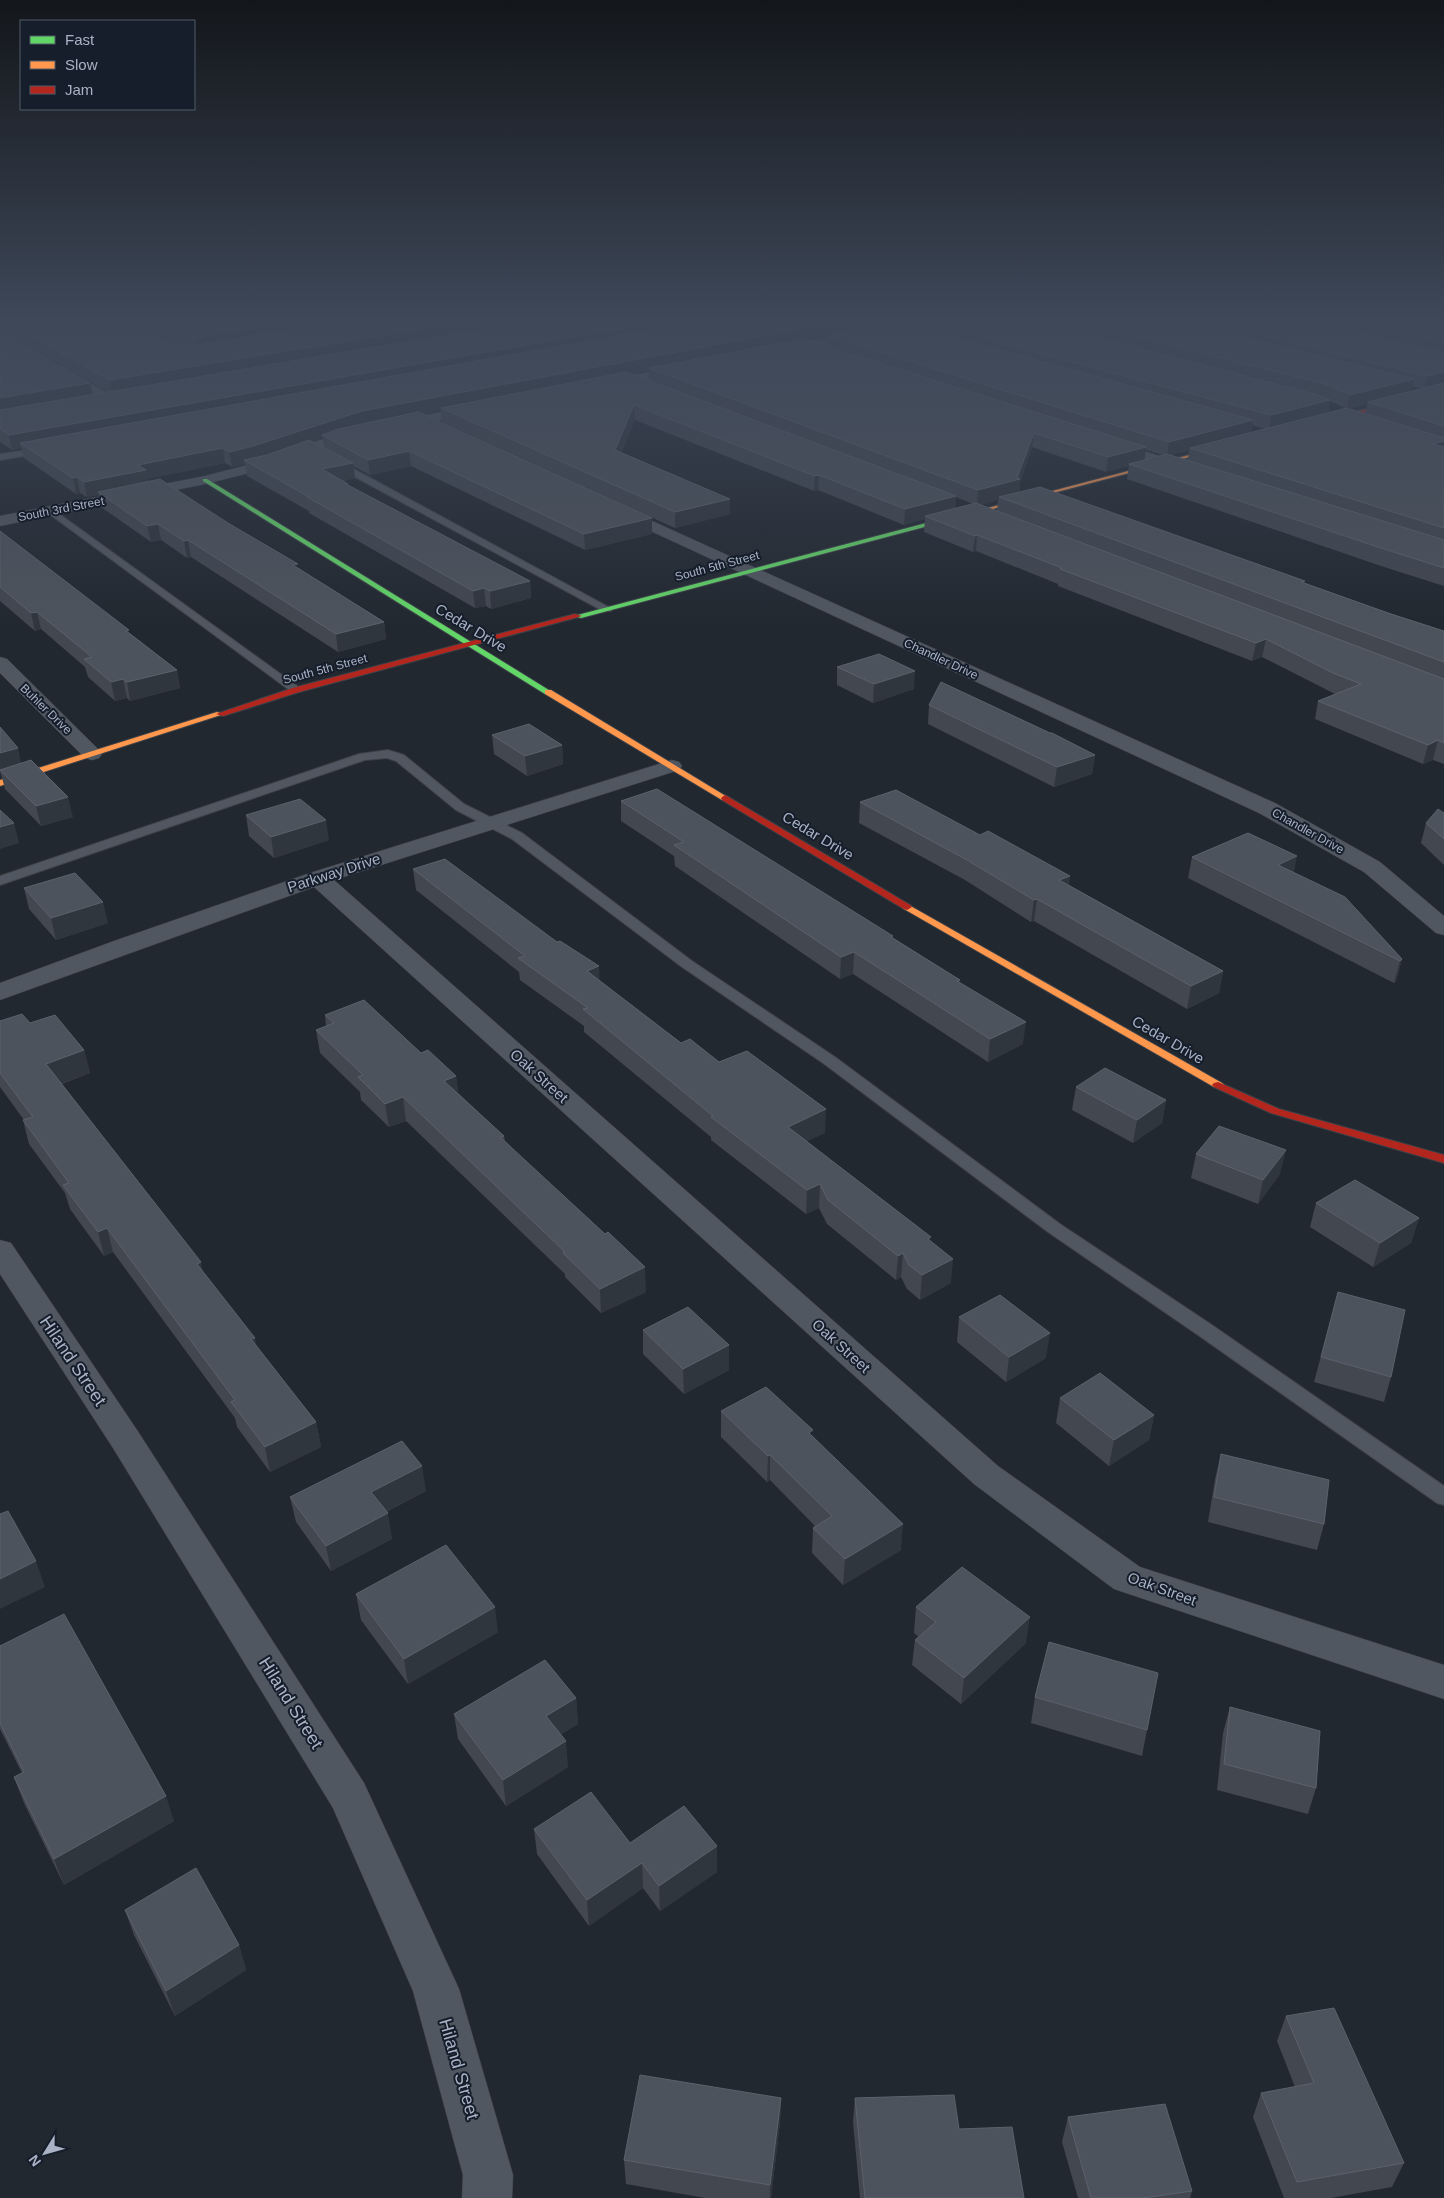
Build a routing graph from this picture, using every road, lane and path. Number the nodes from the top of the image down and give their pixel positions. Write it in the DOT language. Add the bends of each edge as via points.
graph roads {
  1 [pos="412,422"];
  2 [pos="424,422"];
  3 [pos="1324,422"];
  4 [pos="1359,422"];
  5 [pos="1318,423"];
  6 [pos="1362,423"];
  7 [pos="447,432"];
  8 [pos="1093,439"];
  9 [pos="1232,445"];
  10 [pos="48,449"];
  11 [pos="318,453"];
  12 [pos="0,458"];
  13 [pos="1165,462"];
  14 [pos="1202,474"];
  15 [pos="205,480"];
  16 [pos="946,502"];
  17 [pos="607,506"];
  18 [pos="51,511"];
  19 [pos="973,513"];
  20 [pos="0,521"];
  21 [pos="1001,523"];
  22 [pos="750,572"];
  23 [pos="607,610"];
  24 [pos="470,645"];
  25 [pos="0,663"];
  26 [pos="296,690"];
  27 [pos="92,754"];
  28 [pos="672,766"];
  29 [pos="0,783"];
  30 [pos="489,823"];
  31 [pos="318,878"];
  32 [pos="0,881"];
  33 [pos="1444,928"];
  34 [pos="0,992"];
  35 [pos="1444,1159"];
  36 [pos="0,1250"];
  37 [pos="1444,1497"];
  38 [pos="1444,1682"];
  39 [pos="487,2198"];
  1 -- 11 [label="street, South 3rd Street" via="364,431"];
  2 -- 7 [label="street"];
  3 -- 5 [label="street"];
  4 -- 6 [label="street"];
  8 -- 13 [label="street"];
  9 -- 13 [label="street, South 5th Street"];
  10 -- 12 [label="lane"];
  11 -- 15 [label="street, South 3rd Street"];
  11 -- 23 [label="lane"];
  13 -- 14 [label="street"];
  13 -- 19 [label="street, South 5th Street"];
  15 -- 18 [label="street, South 3rd Street"];
  15 -- 24 [label="street, Cedar Drive"];
  16 -- 19 [label="street"];
  17 -- 22 [label="street, Chandler Drive"];
  18 -- 20 [label="street, South 3rd Street"];
  18 -- 26 [label="lane"];
  19 -- 21 [label="street"];
  19 -- 22 [label="street, South 5th Street"];
  22 -- 23 [label="street, South 5th Street"];
  22 -- 33 [label="street, Chandler Drive" via="1267,808 1372,867"];
  23 -- 24 [label="street, South 5th Street"];
  24 -- 26 [label="street, South 5th Street"];
  24 -- 28 [label="street, Cedar Drive"];
  25 -- 27 [label="street, Buhler Drive"];
  26 -- 27 [label="street, South 5th Street"];
  27 -- 29 [label="street, South 5th Street"];
  28 -- 30 [label="street, Parkway Drive"];
  28 -- 35 [label="street, Cedar Drive" via="975,947 1207,1080 1275,1112"];
  30 -- 31 [label="street, Parkway Drive"];
  30 -- 32 [label="lane" via="460,807 400,758 376,754"];
  30 -- 37 [label="lane" via="517,836 687,964 829,1060 1054,1228"];
  31 -- 34 [label="street, Parkway Drive"];
  31 -- 38 [label="street, Oak Street" via="986,1475 1127,1578"];
  36 -- 39 [label="street, Hiland Street" via="125,1439 349,1796 436,1989 488,2175"];
}
